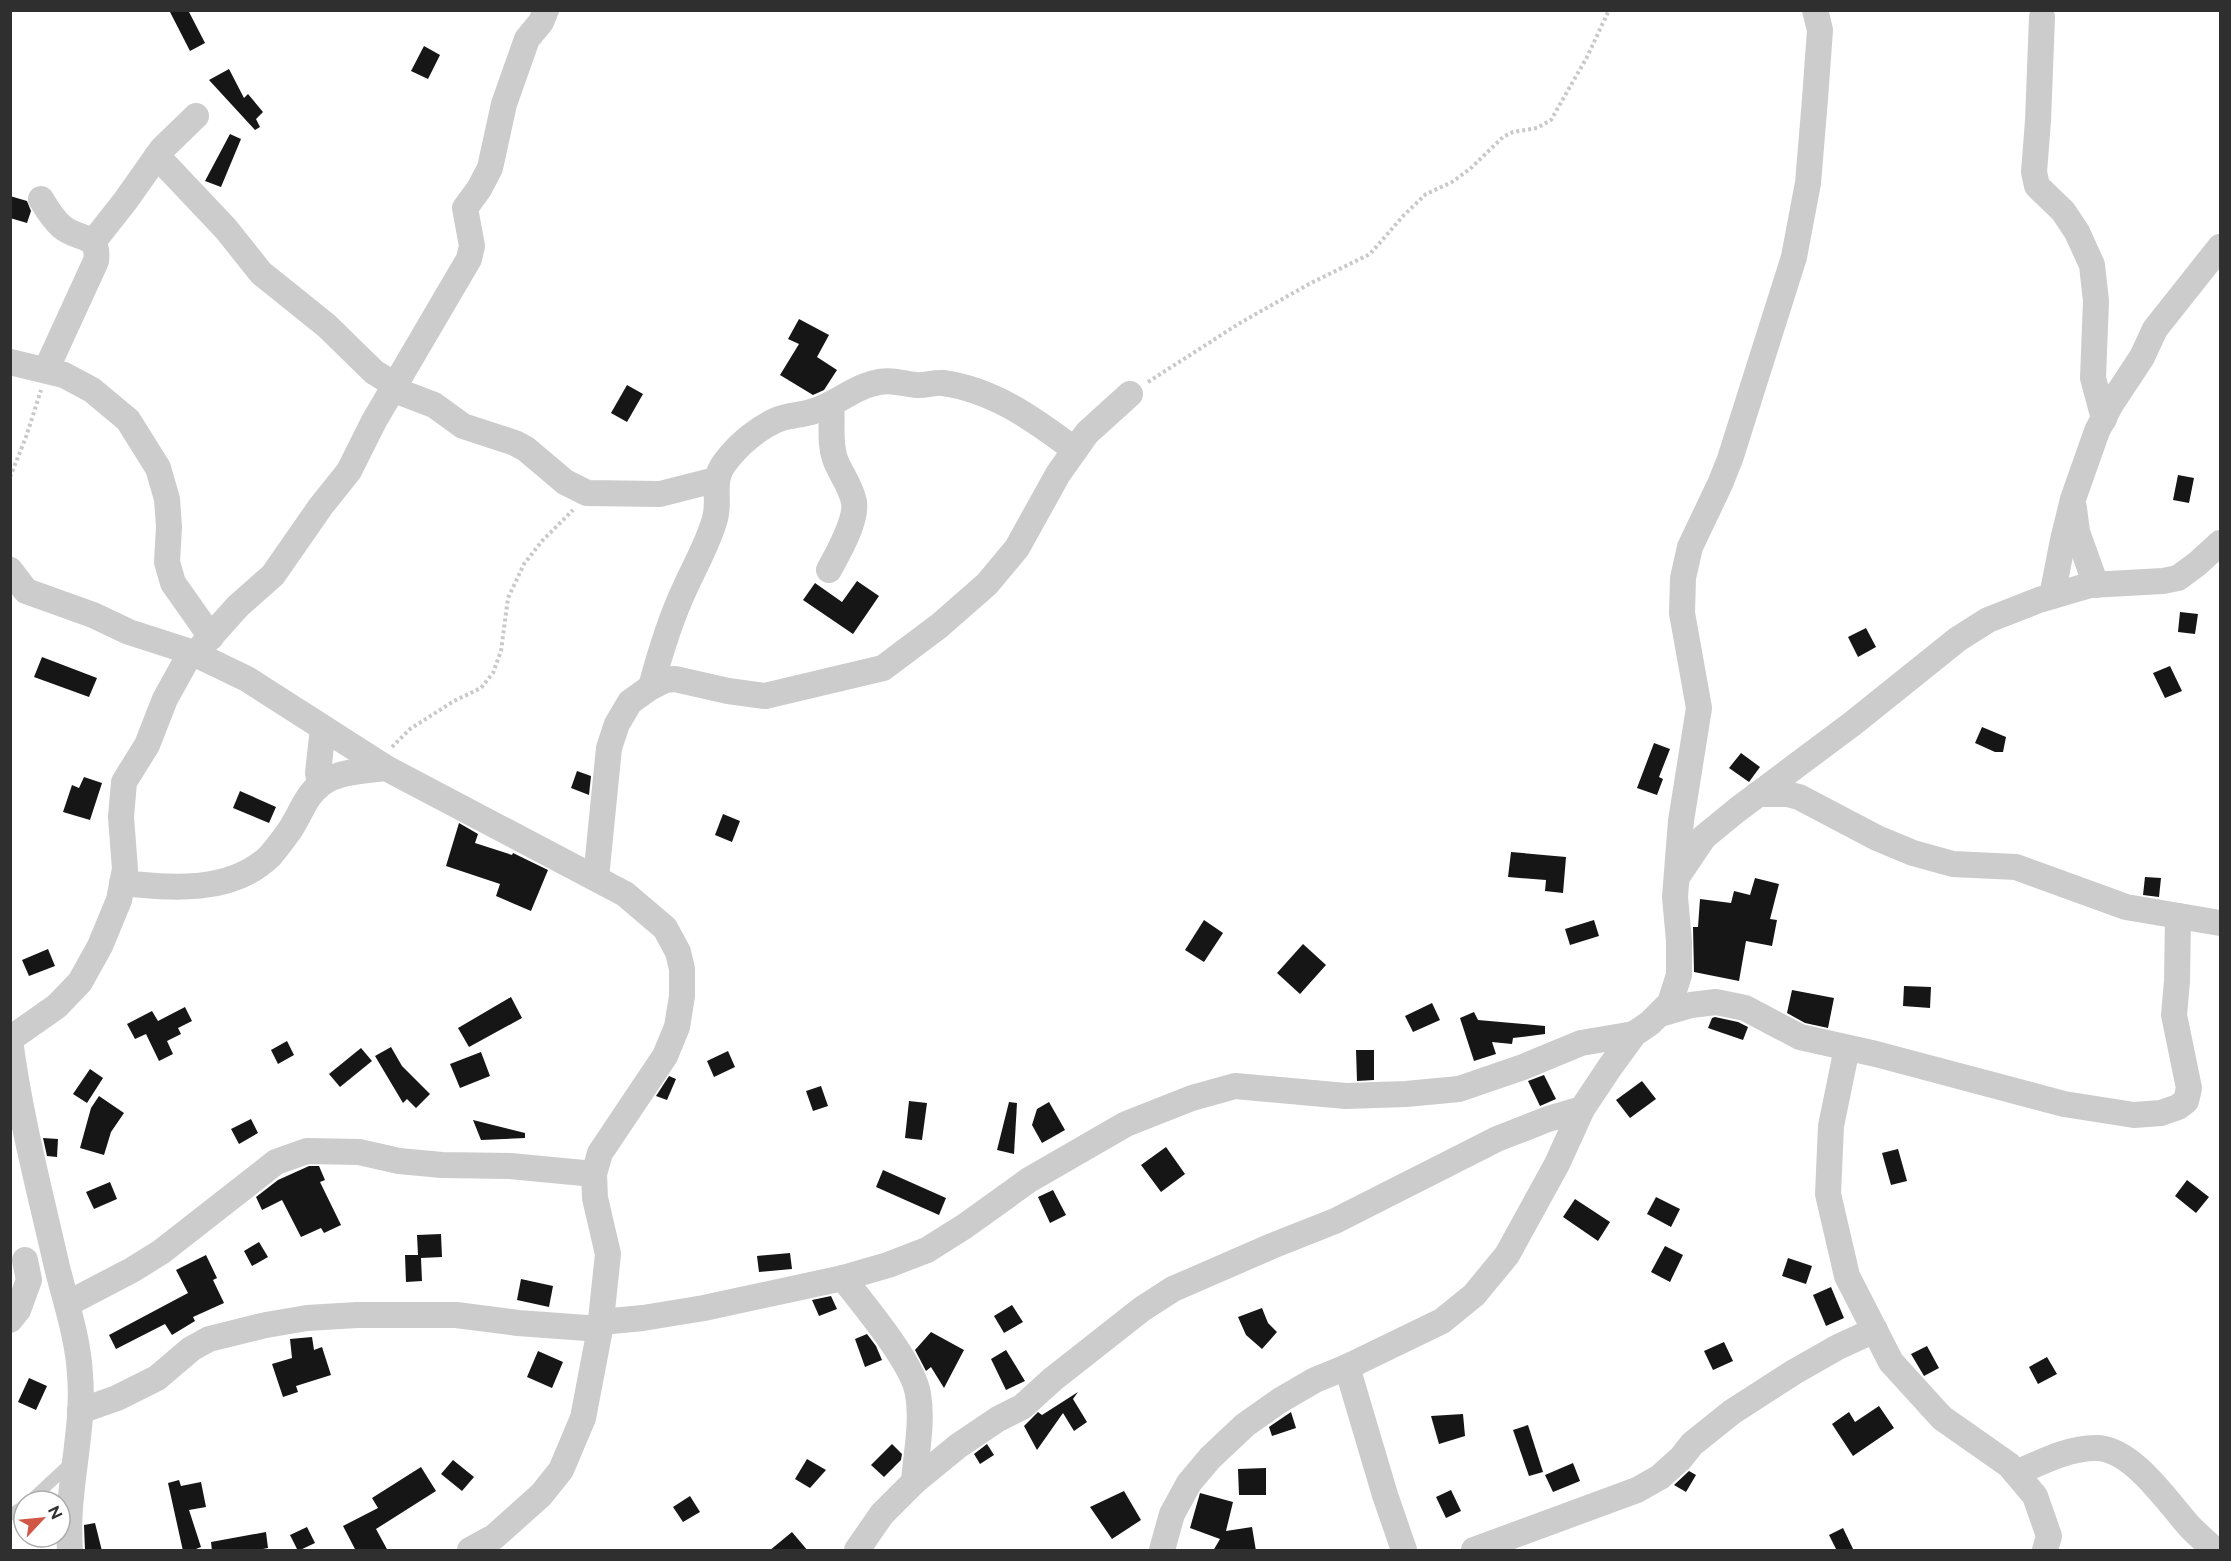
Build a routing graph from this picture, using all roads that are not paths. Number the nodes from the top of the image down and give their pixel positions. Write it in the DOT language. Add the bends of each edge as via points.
graph roads {
  1 [pos="546,10"];
  2 [pos="1815,10"];
  3 [pos="2042,16"];
  4 [pos="196,116"];
  5 [pos="157,156"];
  6 [pos="41,199"];
  7 [pos="93,242"];
  8 [pos="2220,248"];
  9 [pos="10,362"];
  10 [pos="46,370"];
  11 [pos="394,387"];
  12 [pos="1130,394"];
  13 [pos="831,404"];
  14 [pos="2104,419"];
  15 [pos="1075,450"];
  16 [pos="716,480"];
  17 [pos="2073,501"];
  18 [pos="2220,543"];
  19 [pos="10,570"];
  20 [pos="829,570"];
  21 [pos="2096,585"];
  22 [pos="2052,596"];
  23 [pos="199,648"];
  24 [pos="651,687"];
  25 [pos="323,728"];
  26 [pos="383,766"];
  27 [pos="320,784"];
  28 [pos="1758,794"];
  29 [pos="596,878"];
  30 [pos="1677,878"];
  31 [pos="122,883"];
  32 [pos="2178,916"];
  33 [pos="2220,923"];
  34 [pos="1659,1014"];
  35 [pos="1634,1034"];
  36 [pos="10,1040"];
  37 [pos="1847,1048"];
  38 [pos="1582,1109"];
  39 [pos="594,1174"];
  40 [pos="18,1257"];
  41 [pos="59,1275"];
  42 [pos="843,1278"];
  43 [pos="67,1304"];
  44 [pos="10,1320"];
  45 [pos="600,1325"];
  46 [pos="1875,1330"];
  47 [pos="1347,1367"];
  48 [pos="80,1411"];
  49 [pos="75,1459"];
  50 [pos="2016,1473"];
  51 [pos="914,1482"];
  52 [pos="43,1489"];
  53 [pos="70,1551"];
  54 [pos="470,1551"];
  55 [pos="857,1551"];
  56 [pos="1162,1551"];
  57 [pos="1404,1551"];
  58 [pos="1474,1551"];
  59 [pos="2045,1551"];
  60 [pos="2215,1551"];
  1 -- 11 [label="street" via="521,55 504,104 490,168 465,208 472,246 469,259"];
  2 -- 30 [label="street" via="1820,30 1808,183 1794,257 1730,459 1690,547 1683,578 1682,613 1699,708 1681,821"];
  3 -- 14 [label="street" via="2034,172 2037,186 2077,232 2092,265 2096,301 2093,378"];
  4 -- 5 [label="street"];
  5 -- 7 [label="street"];
  5 -- 11 [label="street" via="261,273"];
  6 -- 7 [label="street" via="61,226"];
  7 -- 10 [label="street" via="96,261"];
  8 -- 14 [label="street" via="2155,329"];
  9 -- 10 [label="street"];
  10 -- 23 [label="street" via="92,390 128,420 158,468 167,499 167,562"];
  11 -- 16 [label="street" via="434,405 463,426 526,449 565,482 587,493 660,494"];
  11 -- 23 [label="street" via="349,471 292,550 273,575"];
  12 -- 15 [label="street" via="1087,433"];
  13 -- 15 [label="street" via="868,384 883,381 941,383 1002,400"];
  13 -- 16 [label="street" via="779,419 761,429 724,462"];
  13 -- 20 [label="street" via="835,458 850,490 854,515"];
  14 -- 17 [label="street"];
  15 -- 24 [label="street" via="1017,548 987,584 883,668 765,696 675,679"];
  16 -- 24 [label="street" via="716,516 661,649"];
  17 -- 21 [label="street" via="2077,532"];
  17 -- 22 [label="street"];
  18 -- 21 [label="street" via="2178,578"];
  19 -- 23 [label="street" via="26,591 129,632"];
  21 -- 22 [label="street"];
  22 -- 28 [label="street" via="1988,620 1958,639"];
  23 -- 25 [label="street"];
  23 -- 31 [label="street" via="165,699 147,745 124,783"];
  24 -- 29 [label="street" via="630,702 609,748"];
  25 -- 26 [label="street"];
  25 -- 27 [label="street"];
  26 -- 27 [label="street"];
  26 -- 29 [label="street"];
  27 -- 31 [label="street" via="270,856 243,874 199,887"];
  28 -- 30 [label="street" via="1704,837"];
  28 -- 32 [label="street" via="1799,797 1913,853 1953,864 2016,867 2126,907"];
  29 -- 39 [label="street" via="626,894 665,927 678,952 682,996 677,1027 665,1056 600,1153"];
  30 -- 34 [label="street" via="1679,975 1670,1003"];
  31 -- 36 [label="street" via="100,946 80,982 57,1006"];
  32 -- 33 [label="street"];
  32 -- 37 [label="street" via="2174,1015 2189,1088 2186,1101 2178,1107 2134,1115 2064,1104"];
  34 -- 35 [label="street"];
  34 -- 37 [label="street" via="1716,1002 1745,1008 1800,1037"];
  35 -- 38 [label="street"];
  35 -- 42 [label="street" via="1581,1043 1459,1089 1346,1096 1235,1086 1192,1098 1126,1124 1029,1180 927,1250"];
  36 -- 41 [label="street"];
  37 -- 46 [label="street" via="1831,1126 1828,1194 1847,1276"];
  38 -- 47 [label="street" via="1507,1255 1474,1295 1442,1321"];
  38 -- 51 [label="street" via="1497,1139 1335,1221 1173,1289 1142,1309 1022,1407 958,1446"];
  39 -- 43 [label="street" via="510,1166 442,1165 359,1152 307,1151 276,1162 161,1252"];
  39 -- 45 [label="street" via="595,1198 608,1254"];
  40 -- 41 [label="street"];
  40 -- 44 [label="street" via="29,1280"];
  41 -- 43 [label="street"];
  42 -- 45 [label="street" via="704,1308"];
  42 -- 51 [label="street" via="906,1365 918,1392 920,1422"];
  43 -- 48 [label="street" via="76,1339"];
  45 -- 48 [label="street" via="518,1323 456,1315 307,1318 209,1339 157,1378"];
  45 -- 54 [label="street" via="583,1419 561,1470 541,1495 494,1537"];
  46 -- 50 [label="street" via="1891,1362 1942,1418"];
  46 -- 58 [label="street" via="1794,1372 1732,1413 1692,1444 1660,1478"];
  47 -- 56 [label="street" via="1279,1401 1245,1425 1210,1458 1189,1483 1172,1514"];
  47 -- 57 [label="street"];
  48 -- 49 [label="street"];
  49 -- 52 [label="lane"];
  49 -- 53 [label="street" via="69,1504"];
  50 -- 59 [label="street" via="2035,1496 2049,1536"];
  50 -- 60 [label="street" via="2079,1451 2096,1448 2118,1454 2142,1472"];
  51 -- 55 [label="street" via="882,1514"];
}
